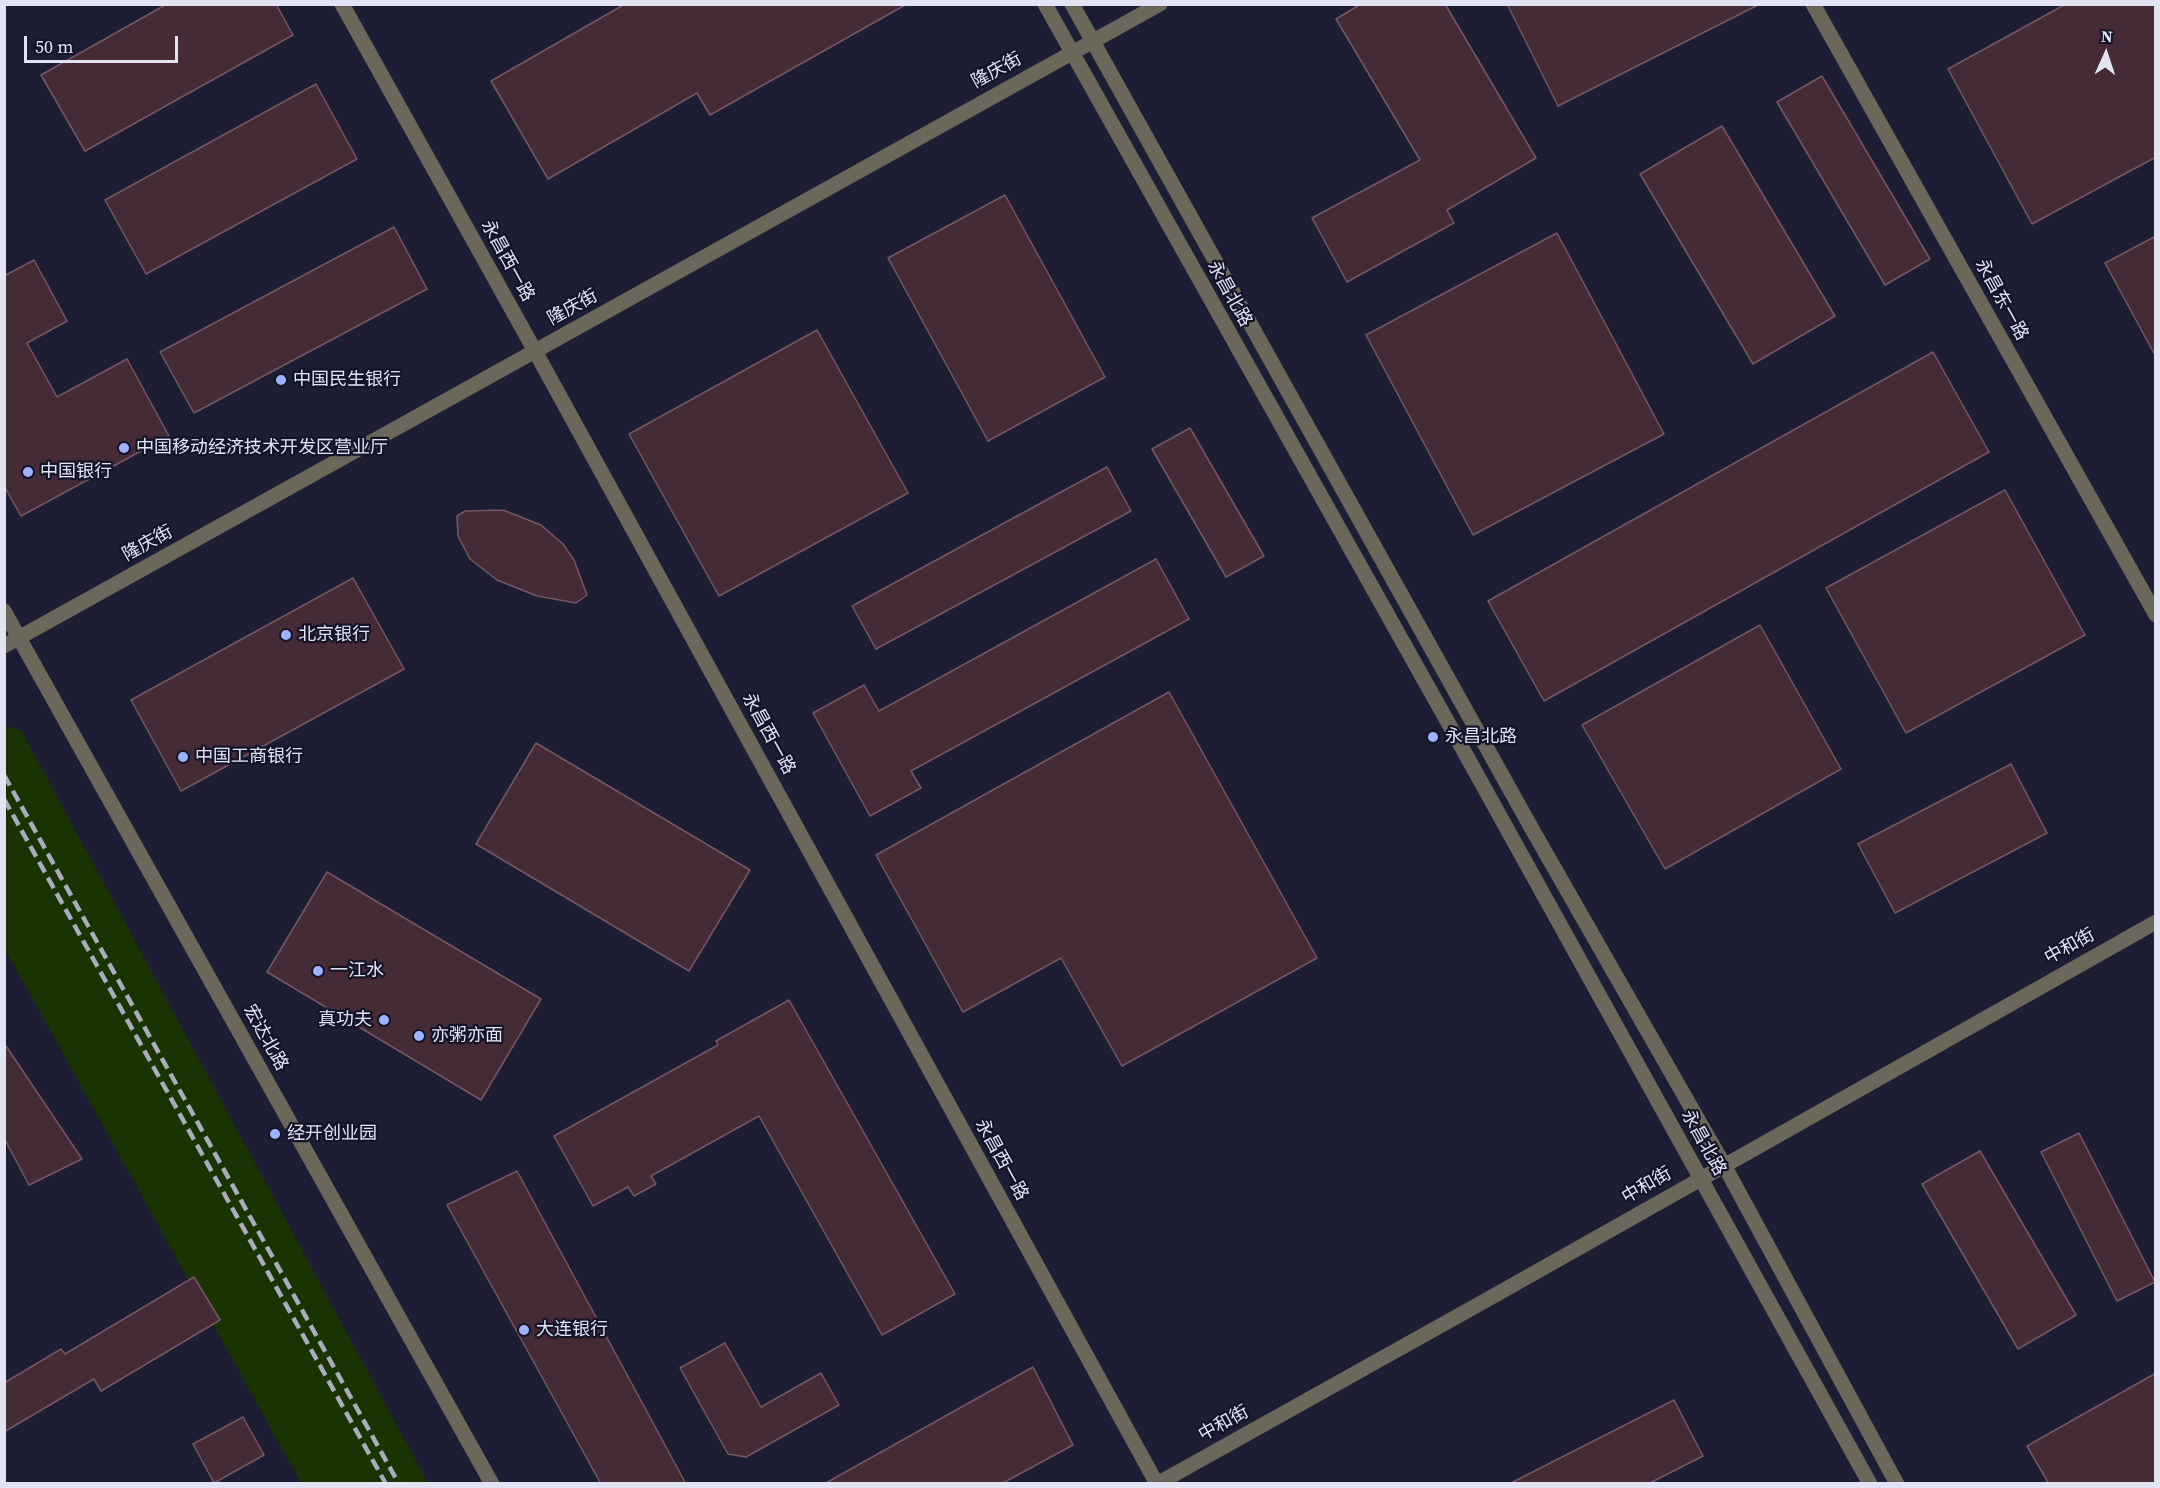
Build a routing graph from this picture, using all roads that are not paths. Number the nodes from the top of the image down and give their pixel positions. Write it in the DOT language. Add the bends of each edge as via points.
graph roads {
  1 [pos="342,4"];
  2 [pos="1045,4"];
  3 [pos="1072,4"];
  4 [pos="1160,4"];
  5 [pos="1813,4"];
  6 [pos="1093,42"];
  7 [pos="1071,52"];
  8 [pos="535,351"];
  9 [pos="4,610"];
  10 [pos="2156,615"];
  11 [pos="20,638"];
  12 [pos="4,646"];
  13 [pos="2156,922"];
  14 [pos="1724,1165"];
  15 [pos="1700,1178"];
  16 [pos="492,1484"];
  17 [pos="1157,1484"];
  18 [pos="1870,1484"];
  19 [pos="1897,1484"];
  1 -- 8 [label="street, 永昌西一路"];
  2 -- 7 [label="street, 永昌北路"];
  3 -- 6 [label="street, 永昌北路"];
  4 -- 6 [label="street, 隆庆街"];
  5 -- 10 [label="street, 永昌东一路"];
  6 -- 7 [label="street, 隆庆街"];
  6 -- 14 [label="street, 永昌北路" via="1526,819"];
  7 -- 8 [label="street, 隆庆街"];
  7 -- 15 [label="street, 永昌北路"];
  8 -- 11 [label="street, 隆庆街"];
  8 -- 17 [label="street, 永昌西一路"];
  9 -- 11 [label="street, 宏达北路"];
  11 -- 12 [label="street, 隆庆街"];
  11 -- 16 [label="street, 宏达北路"];
  13 -- 14 [label="street, 中和街"];
  14 -- 15 [label="street, 中和街"];
  14 -- 19 [label="street, 永昌北路"];
  15 -- 17 [label="street, 中和街"];
  15 -- 18 [label="street, 永昌北路"];
}
